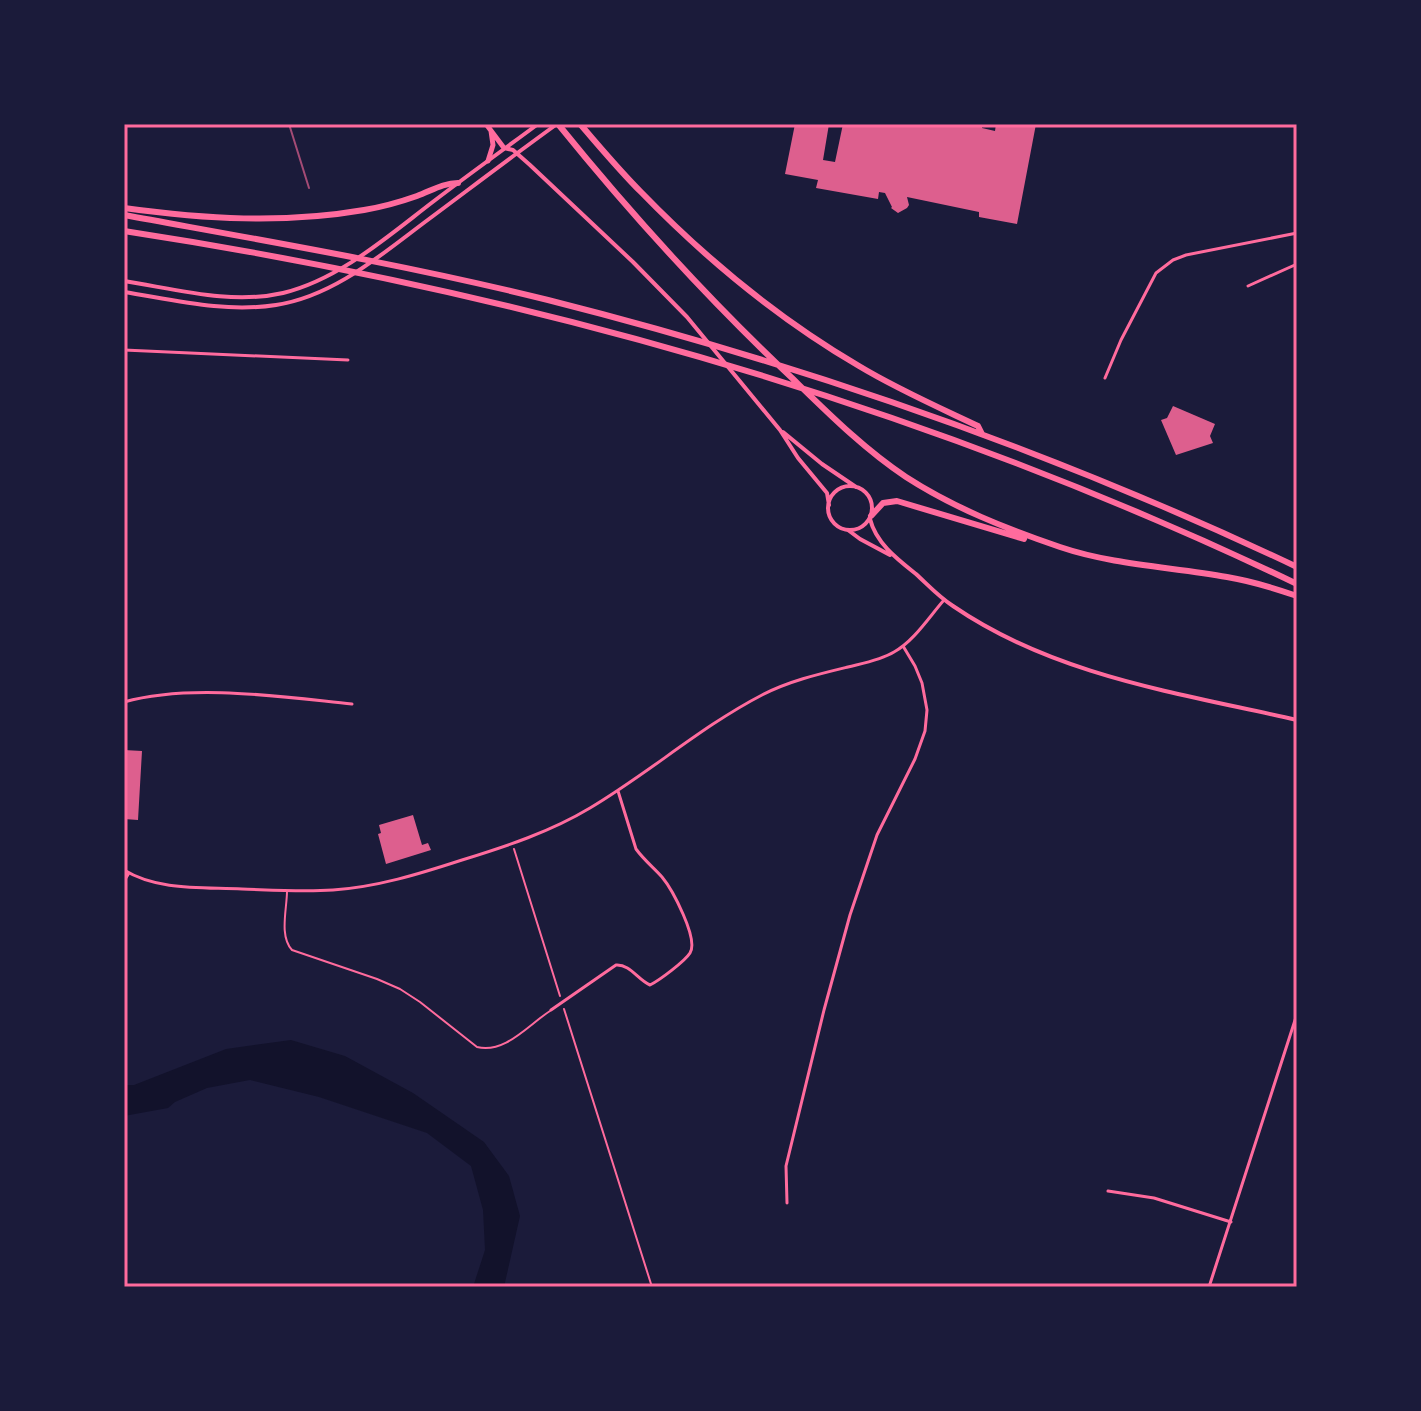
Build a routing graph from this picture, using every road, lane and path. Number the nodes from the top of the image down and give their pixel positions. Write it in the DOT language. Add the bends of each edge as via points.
graph roads {
  1 [pos="486,124"];
  2 [pos="538,124"];
  3 [pos="558,124"];
  4 [pos="580,124"];
  5 [pos="491,131"];
  6 [pos="504,148"];
  7 [pos="495,152"];
  8 [pos="516,154"];
  9 [pos="488,161"];
  10 [pos="458,183"];
  11 [pos="124,208"];
  12 [pos="124,215"];
  13 [pos="124,231"];
  14 [pos="1297,233"];
  15 [pos="1297,264"];
  16 [pos="124,281"];
  17 [pos="1248,286"];
  18 [pos="124,292"];
  19 [pos="124,350"];
  20 [pos="348,360"];
  21 [pos="1105,378"];
  22 [pos="780,430"];
  23 [pos="982,434"];
  24 [pos="857,489"];
  25 [pos="829,505"];
  26 [pos="870,518"];
  27 [pos="848,530"];
  28 [pos="1053,545"];
  29 [pos="895,558"];
  30 [pos="1297,567"];
  31 [pos="1297,584"];
  32 [pos="1297,596"];
  33 [pos="944,600"];
  34 [pos="903,646"];
  35 [pos="124,702"];
  36 [pos="352,704"];
  37 [pos="1297,720"];
  38 [pos="618,791"];
  39 [pos="512,844"];
  40 [pos="126,871"];
  41 [pos="124,881"];
  42 [pos="287,891"];
  43 [pos="562,1003"];
  44 [pos="551,1010"];
  45 [pos="1297,1014"];
  46 [pos="1108,1191"];
  47 [pos="787,1203"];
  48 [pos="1231,1222"];
  49 [pos="652,1287"];
  50 [pos="1209,1287"];
  1 -- 5 [label="main road"];
  2 -- 6 [label="main road"];
  3 -- 8 [label="main road"];
  3 -- 28 [label="highway" via="690,275 845,428 932,492"];
  4 -- 23 [label="highway" via="665,217 761,299 859,366 978,426"];
  5 -- 6 [label="main road"];
  5 -- 7 [label="main road"];
  6 -- 7 [label="main road"];
  6 -- 8 [label="main road"];
  7 -- 9 [label="main road"];
  8 -- 18 [label="main road" via="360,270 304,298 237,307"];
  8 -- 22 [label="main road" via="672,301"];
  9 -- 10 [label="main road"];
  10 -- 11 [label="highway" via="376,207 293,218 225,219"];
  10 -- 16 [label="main road" via="340,269 281,293 241,297"];
  12 -- 23 [label="highway" via="347,255 547,300 830,381"];
  13 -- 31 [label="highway" via="429,288 688,354 946,438 1173,528"];
  14 -- 21 [label="street" via="1186,255 1162,267 1146,289"];
  15 -- 17 [label="street"];
  19 -- 20 [label="street"];
  22 -- 24 [label="main road"];
  22 -- 25 [label="main road" via="827,493"];
  23 -- 30 [label="highway"];
  24 -- 25 [label="main road" via="838,490"];
  24 -- 26 [label="main road" via="870,499"];
  25 -- 27 [label="main road" via="837,526"];
  26 -- 27 [label="main road"];
  26 -- 28 [label="highway" via="883,503 897,501"];
  26 -- 29 [label="main road" via="875,534"];
  27 -- 29 [label="main road"];
  28 -- 32 [label="highway" via="1124,562 1241,579"];
  29 -- 33 [label="main road"];
  33 -- 34 [label="street"];
  33 -- 37 [label="main road" via="1010,639 1083,669"];
  34 -- 38 [label="street" via="888,656 782,686 749,702"];
  34 -- 47 [label="street" via="922,683 925,731 877,835 850,915 786,1166"];
  35 -- 36 [label="street" via="197,693"];
  38 -- 39 [label="street" via="561,824"];
  38 -- 43 [label="street" via="636,849 679,906 691,952 650,985 620,964"];
  39 -- 42 [label="street" via="390,881"];
  39 -- 43 [label="path"];
  40 -- 41 [label="street"];
  40 -- 42 [label="street" via="171,885"];
  42 -- 44 [label="lane" via="285,934 292,950 400,989 477,1047 504,1044"];
  43 -- 44 [label="street"];
  43 -- 49 [label="path"];
  45 -- 48 [label="street"];
  46 -- 48 [label="street" via="1154,1198"];
  48 -- 50 [label="street"];
}
